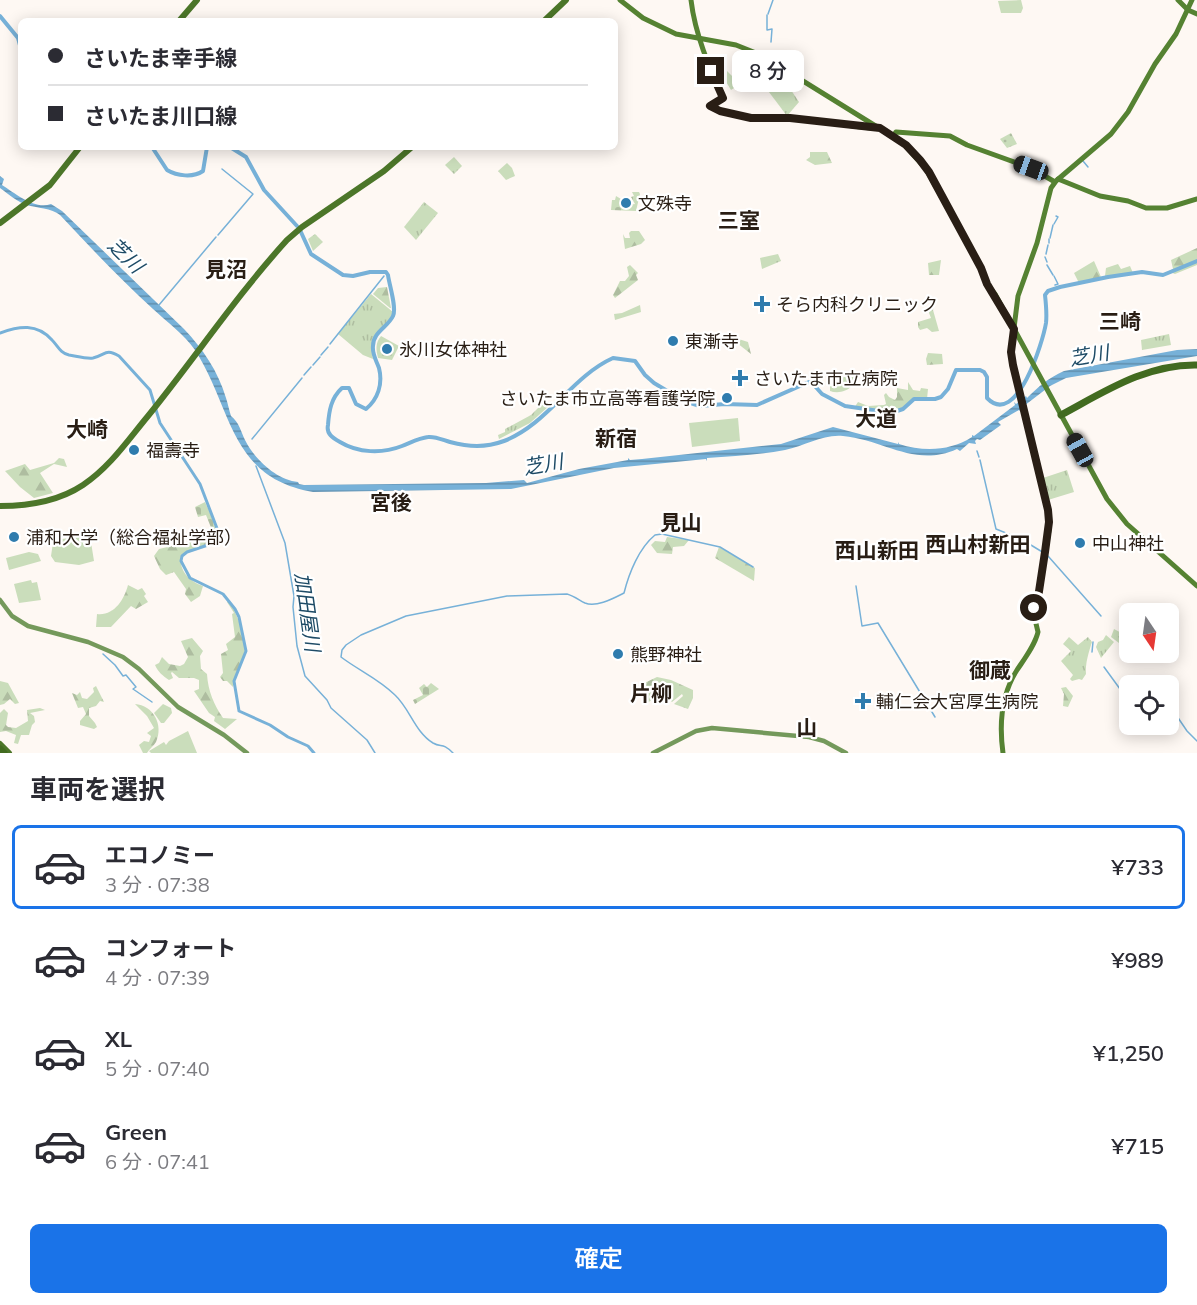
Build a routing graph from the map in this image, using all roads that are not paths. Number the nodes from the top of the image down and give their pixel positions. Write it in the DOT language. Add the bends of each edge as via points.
graph roads {
  1 [pos="563,0"];
  2 [pos="622,0"];
  3 [pos="691,0"];
  4 [pos="1178,0"];
  5 [pos="1192,0"];
  6 [pos="193,1"];
  7 [pos="1187,8"];
  8 [pos="1197,14"];
  9 [pos="181,18"];
  10 [pos="545,18"];
  11 [pos="700,38"];
  12 [pos="880,127"];
  13 [pos="894,135"];
  14 [pos="78,150"];
  15 [pos="407,150"];
  16 [pos="1057,181"];
  17 [pos="1197,199"];
  18 [pos="0,223"];
  19 [pos="1014,327"];
  20 [pos="1197,365"];
  21 [pos="1062,415"];
  22 [pos="0,505"];
  23 [pos="1197,584"];
  24 [pos="0,600"];
  25 [pos="0,744"];
  26 [pos="0,749"];
  27 [pos="4,753"];
  28 [pos="9,753"];
  29 [pos="247,753"];
  30 [pos="653,753"];
  31 [pos="846,753"];
  32 [pos="1003,753"];
  1 -- 10 [label="highway"];
  2 -- 11 [label="main road" via="662,29"];
  3 -- 11 [label="main road"];
  4 -- 7 [label="main road"];
  5 -- 7 [label="main road"];
  6 -- 9 [label="highway"];
  7 -- 8 [label="main road"];
  7 -- 16 [label="main road" via="1176,34 1128,112 1111,134"];
  11 -- 12 [label="main road" via="752,50"];
  11 -- 12 [label="main road" via="723,98 710,106 720,111 751,118"];
  12 -- 13 [label="main road"];
  12 -- 19 [label="main road" via="906,145 926,169"];
  13 -- 16 [label="main road" via="896,132 950,136"];
  13 -- 19 [label="main road" via="928,168"];
  14 -- 18 [label="highway" via="52,182"];
  15 -- 22 [label="highway" via="281,246 99,470 43,499"];
  16 -- 17 [label="main road" via="1146,208 1167,208"];
  16 -- 19 [label="main road" via="1048,194 1037,243 1020,290"];
  19 -- 21 [label="main road"];
  19 -- 32 [label="main road" via="1011,356 1049,522 1033,611 1038,634 1015,673 1002,709"];
  20 -- 21 [label="highway" via="1144,373"];
  21 -- 23 [label="main road" via="1122,519"];
  24 -- 29 [label="main road" via="28,626 88,642 124,658 184,711"];
  25 -- 28 [label="highway"];
  26 -- 27 [label="highway"];
  30 -- 31 [label="main road" via="696,731 712,728 812,738"];
}
